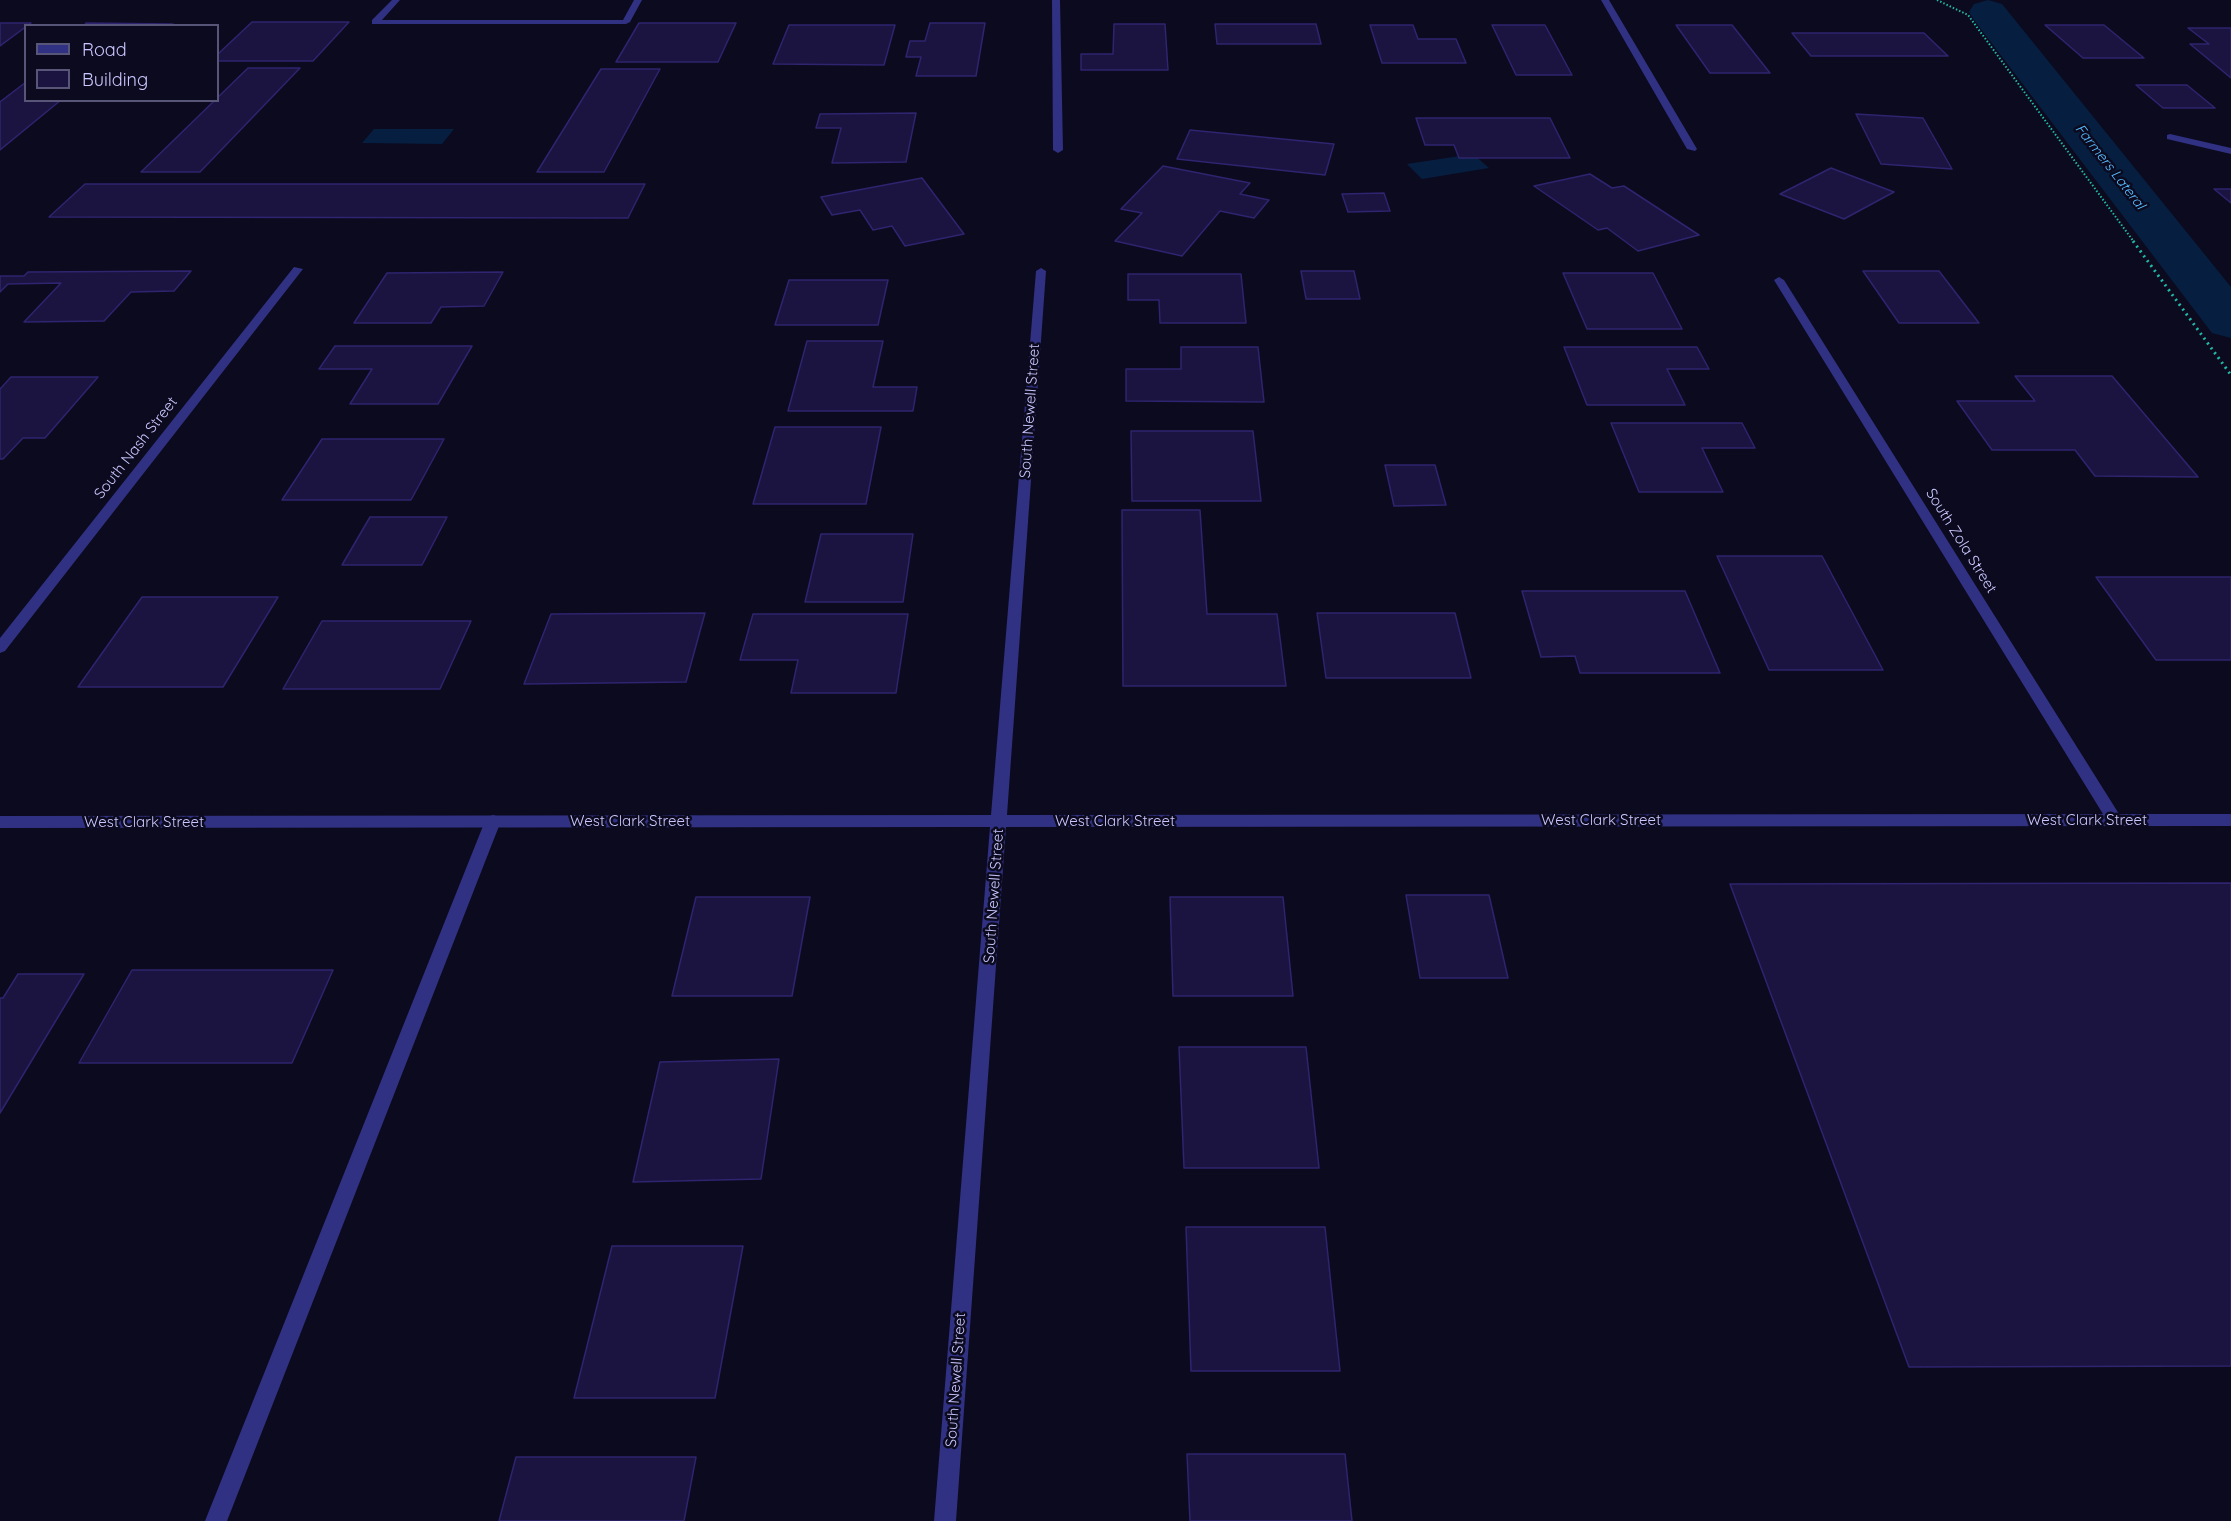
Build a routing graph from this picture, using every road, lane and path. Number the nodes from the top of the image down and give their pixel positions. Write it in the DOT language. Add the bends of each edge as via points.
graph roads {
  1 [pos="396,0"];
  2 [pos="638,0"];
  3 [pos="1056,0"];
  4 [pos="1605,0"];
  5 [pos="1937,0"];
  6 [pos="2170,137"];
  7 [pos="1692,149"];
  8 [pos="1058,150"];
  9 [pos="2231,151"];
  10 [pos="298,269"];
  11 [pos="1041,271"];
  12 [pos="1779,280"];
  13 [pos="2231,375"];
  14 [pos="0,648"];
  15 [pos="2115,820"];
  16 [pos="2231,820"];
  17 [pos="493,821"];
  18 [pos="999,821"];
  19 [pos="0,822"];
  20 [pos="216,1521"];
  21 [pos="945,1521"];
  1 -- 2 [label="street" via="375,22 626,22"];
  3 -- 8 [label="street"];
  4 -- 7 [label="street"];
  5 -- 13 [label="path" via="1968,15"];
  6 -- 9 [label="street"];
  10 -- 14 [label="street, South Nash Street"];
  11 -- 18 [label="street, South Newell Street"];
  12 -- 15 [label="street, South Zola Street"];
  15 -- 16 [label="street, West Clark Street"];
  15 -- 18 [label="street, West Clark Street"];
  17 -- 18 [label="street, West Clark Street"];
  17 -- 19 [label="street, West Clark Street"];
  17 -- 20 [label="street"];
  18 -- 21 [label="street, South Newell Street"];
}
